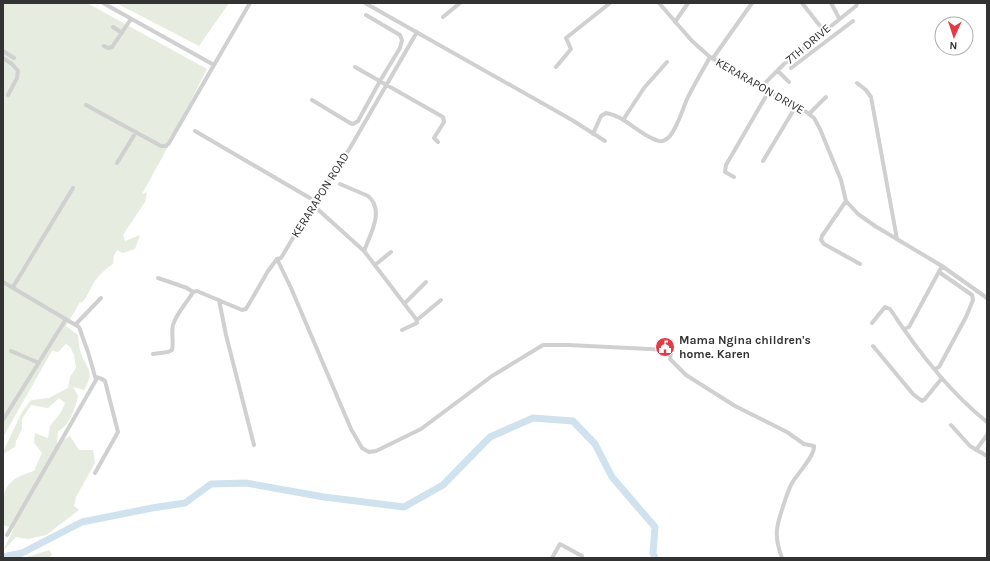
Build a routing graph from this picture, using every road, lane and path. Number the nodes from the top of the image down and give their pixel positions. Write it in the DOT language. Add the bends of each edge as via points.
graph roads {
  1 [pos="103,3"];
  2 [pos="250,3"];
  3 [pos="364,3"];
  4 [pos="460,3"];
  5 [pos="610,3"];
  6 [pos="659,3"];
  7 [pos="688,3"];
  8 [pos="752,3"];
  9 [pos="802,3"];
  10 [pos="831,3"];
  11 [pos="857,3"];
  12 [pos="366,15"];
  13 [pos="443,17"];
  14 [pos="840,18"];
  15 [pos="131,19"];
  16 [pos="853,21"];
  17 [pos="675,22"];
  18 [pos="113,27"];
  19 [pos="824,30"];
  20 [pos="417,32"];
  21 [pos="122,33"];
  22 [pos="808,44"];
  23 [pos="104,46"];
  24 [pos="815,50"];
  25 [pos="3,52"];
  26 [pos="3,58"];
  27 [pos="14,58"];
  28 [pos="712,58"];
  29 [pos="667,62"];
  30 [pos="214,65"];
  31 [pos="355,67"];
  32 [pos="556,67"];
  33 [pos="791,68"];
  34 [pos="778,71"];
  35 [pos="380,81"];
  36 [pos="789,82"];
  37 [pos="857,82"];
  38 [pos="386,85"];
  39 [pos="761,87"];
  40 [pos="769,91"];
  41 [pos="8,95"];
  42 [pos="826,97"];
  43 [pos="312,100"];
  44 [pos="86,105"];
  45 [pos="796,106"];
  46 [pos="810,114"];
  47 [pos="623,120"];
  48 [pos="195,131"];
  49 [pos="136,132"];
  50 [pos="594,134"];
  51 [pos="605,141"];
  52 [pos="438,142"];
  53 [pos="763,161"];
  54 [pos="117,163"];
  55 [pos="734,177"];
  56 [pos="340,184"];
  57 [pos="73,188"];
  58 [pos="846,201"];
  59 [pos="314,203"];
  60 [pos="896,239"];
  61 [pos="364,251"];
  62 [pos="391,252"];
  63 [pos="277,259"];
  64 [pos="860,264"];
  65 [pos="375,265"];
  66 [pos="942,266"];
  67 [pos="939,272"];
  68 [pos="158,278"];
  69 [pos="3,282"];
  70 [pos="426,282"];
  71 [pos="13,287"];
  72 [pos="193,292"];
  73 [pos="101,298"];
  74 [pos="987,298"];
  75 [pos="219,300"];
  76 [pos="441,300"];
  77 [pos="404,303"];
  78 [pos="66,319"];
  79 [pos="417,320"];
  80 [pos="872,323"];
  81 [pos="76,324"];
  82 [pos="402,330"];
  83 [pos="904,330"];
  84 [pos="874,346"];
  85 [pos="11,351"];
  86 [pos="154,354"];
  87 [pos="39,363"];
  88 [pos="935,369"];
  89 [pos="96,377"];
  90 [pos="942,378"];
  91 [pos="3,420"];
  92 [pos="987,422"];
  93 [pos="951,425"];
  94 [pos="987,435"];
  95 [pos="254,445"];
  96 [pos="976,450"];
  97 [pos="987,456"];
  98 [pos="95,473"];
  99 [pos="7,535"];
  100 [pos="582,556"];
  101 [pos="552,558"];
  102 [pos="782,558"];
  1 -- 15 [label="street"];
  2 -- 30 [label="street"];
  3 -- 20 [label="street"];
  4 -- 13 [label="street"];
  5 -- 32 [label="street" via="566,38 571,49"];
  6 -- 17 [label="street, KERARAPON DRIVE"];
  7 -- 17 [label="street"];
  8 -- 28 [label="street"];
  9 -- 19 [label="street"];
  10 -- 14 [label="street"];
  11 -- 14 [label="street, 7TH DRIVE"];
  12 -- 35 [label="street" via="397,33 402,40 400,48"];
  14 -- 19 [label="street, 7TH DRIVE"];
  15 -- 21 [label="street"];
  15 -- 30 [label="street"];
  16 -- 24 [label="street"];
  17 -- 28 [label="street, KERARAPON DRIVE"];
  18 -- 21 [label="street"];
  19 -- 22 [label="street, 7TH DRIVE"];
  20 -- 38 [label="street, KERARAPON ROAD"];
  20 -- 50 [label="street"];
  21 -- 23 [label="street" via="110,48"];
  22 -- 24 [label="street"];
  22 -- 34 [label="street, 7TH DRIVE"];
  24 -- 33 [label="street"];
  25 -- 27 [label="street"];
  26 -- 41 [label="street" via="18,71"];
  28 -- 39 [label="street, KERARAPON DRIVE"];
  28 -- 47 [label="street" via="688,97 675,128 665,140 657,141"];
  29 -- 47 [label="street" via="644,88"];
  30 -- 49 [label="street" via="168,144 161,146"];
  31 -- 35 [label="street"];
  34 -- 36 [label="street"];
  34 -- 39 [label="street, 7TH DRIVE"];
  35 -- 38 [label="street"];
  35 -- 43 [label="street" via="355,123 350,123"];
  37 -- 60 [label="street" via="871,98"];
  38 -- 52 [label="street" via="443,117 444,122 434,138"];
  38 -- 59 [label="street, KERARAPON ROAD" via="350,148"];
  39 -- 40 [label="street, KERARAPON DRIVE"];
  40 -- 45 [label="street, KERARAPON DRIVE"];
  40 -- 55 [label="street" via="725,169 725,172"];
  42 -- 46 [label="street"];
  44 -- 49 [label="street"];
  45 -- 46 [label="street, KERARAPON DRIVE"];
  45 -- 53 [label="street"];
  46 -- 58 [label="street, KERARAPON DRIVE" via="823,136 841,180"];
  47 -- 50 [label="street" via="604,113"];
  48 -- 59 [label="street"];
  49 -- 54 [label="street"];
  50 -- 51 [label="street"];
  56 -- 61 [label="street" via="368,196 373,201 376,220"];
  57 -- 71 [label="street"];
  58 -- 60 [label="street" via="863,218"];
  58 -- 64 [label="street" via="821,240"];
  59 -- 61 [label="street"];
  59 -- 63 [label="street, KERARAPON ROAD" via="281,258"];
  60 -- 66 [label="street"];
  61 -- 65 [label="street"];
  62 -- 65 [label="street"];
  63 -- 75 [label="street, KERARAPON ROAD" via="247,309 242,310"];
  63 -- 102 [label="street" via="345,417 359,444 365,450 373,452 421,429 492,376 543,346 669,350 669,359 686,375 735,406 788,432 804,444 814,446 814,450 791,484 777,529"];
  65 -- 77 [label="street"];
  66 -- 67 [label="street"];
  66 -- 74 [label="street"];
  67 -- 83 [label="street" via="909,327"];
  67 -- 88 [label="street" via="972,295 973,300 955,338 939,367"];
  68 -- 72 [label="street"];
  69 -- 71 [label="street"];
  70 -- 77 [label="street"];
  71 -- 78 [label="street"];
  72 -- 75 [label="street" via="197,291"];
  72 -- 86 [label="street" via="174,322 172,350"];
  73 -- 81 [label="street"];
  75 -- 95 [label="street"];
  76 -- 79 [label="street"];
  77 -- 79 [label="street"];
  78 -- 81 [label="street"];
  78 -- 87 [label="street"];
  79 -- 82 [label="street" via="417,323"];
  80 -- 83 [label="street" via="885,307 888,307"];
  81 -- 89 [label="street" via="81,330"];
  83 -- 88 [label="street"];
  84 -- 90 [label="street" via="913,394 922,400"];
  85 -- 87 [label="street"];
  87 -- 91 [label="street"];
  88 -- 90 [label="street"];
  89 -- 98 [label="street" via="105,381 118,432"];
  89 -- 99 [label="street"];
  90 -- 92 [label="street"];
  93 -- 96 [label="street"];
  94 -- 96 [label="street"];
  96 -- 97 [label="street"];
  100 -- 101 [label="street" via="560,544"];
}
